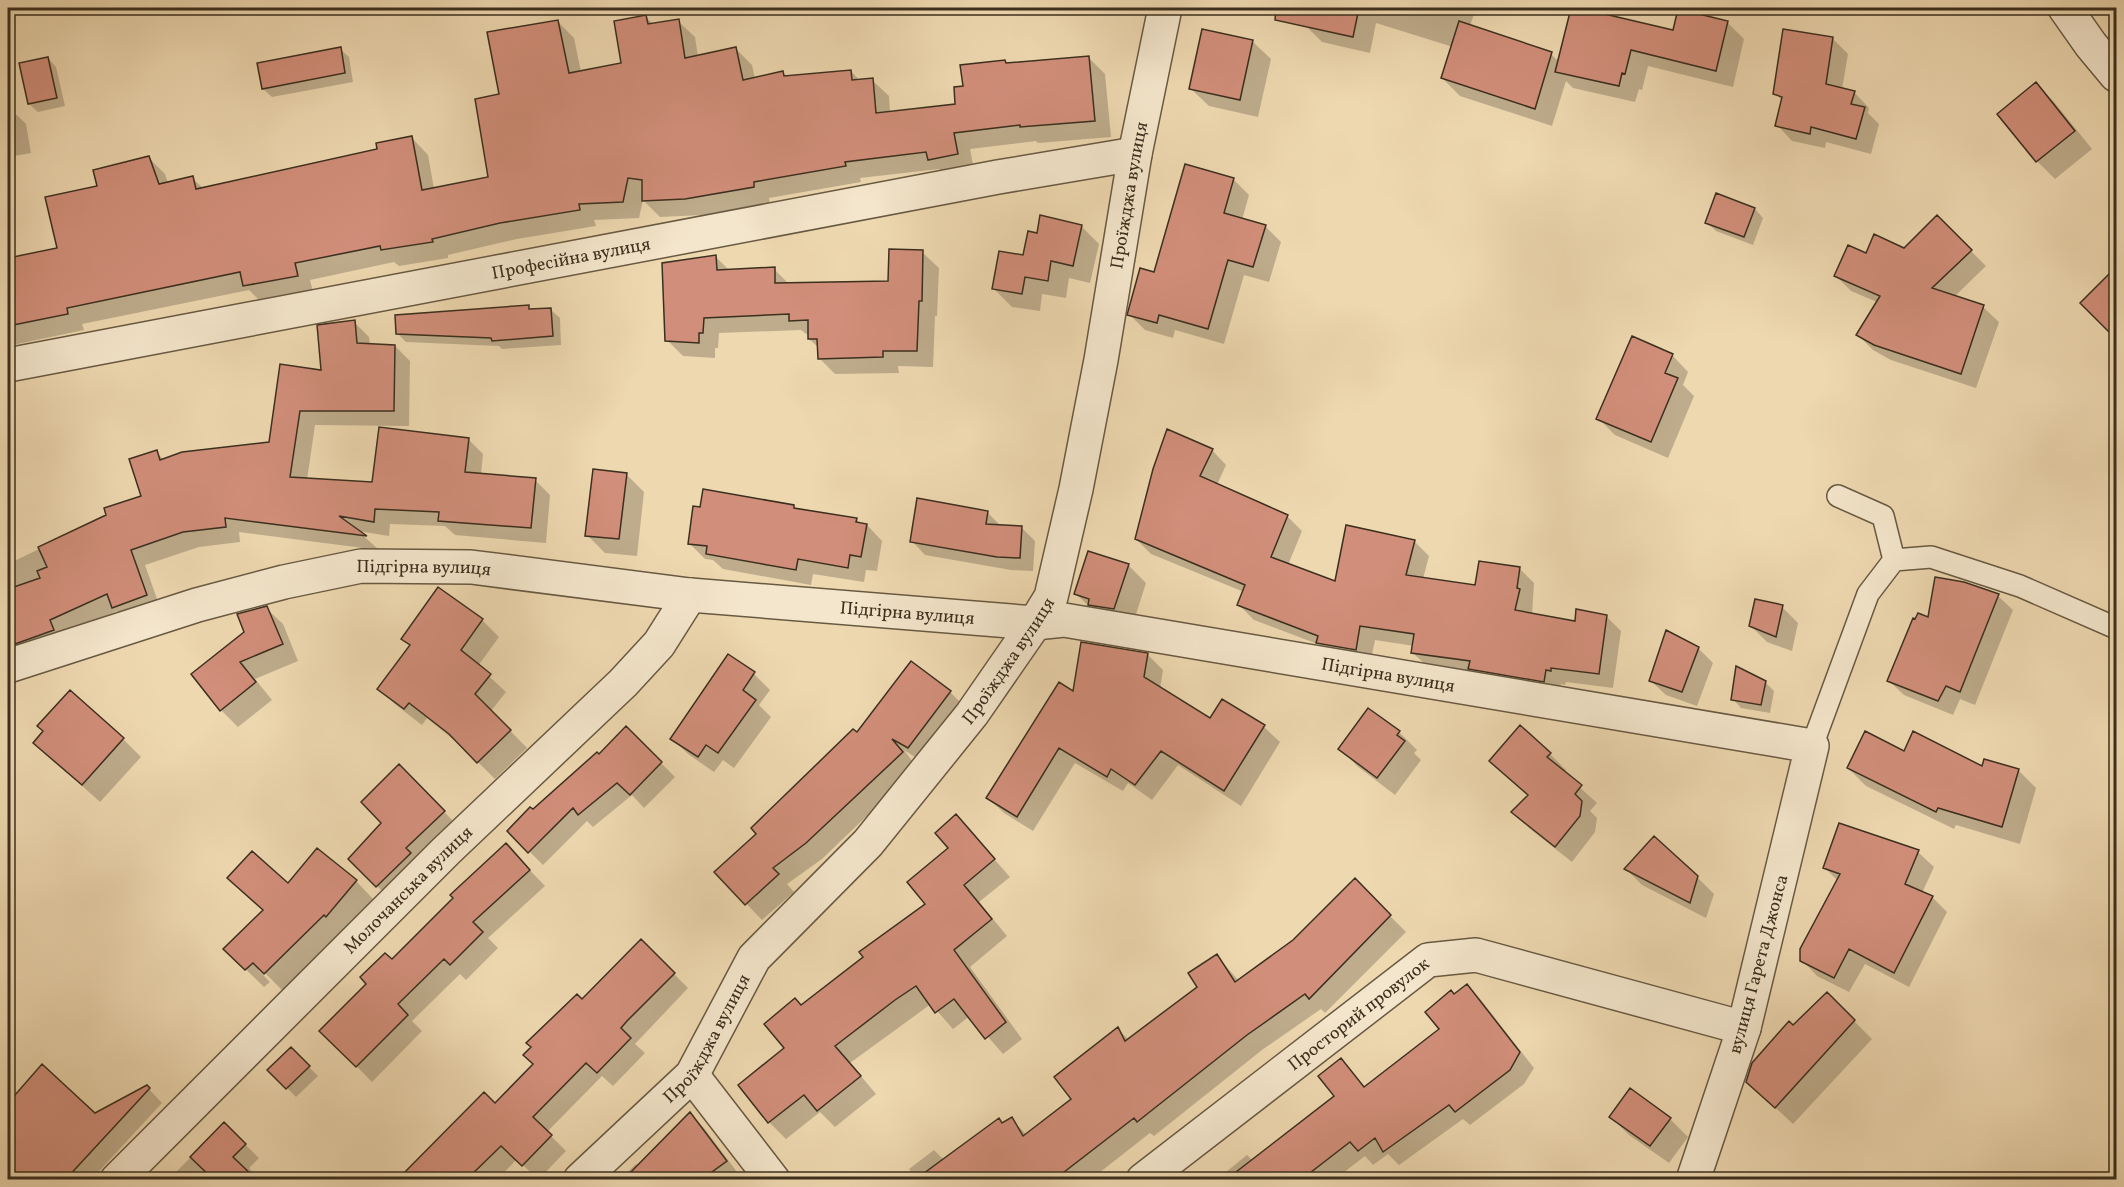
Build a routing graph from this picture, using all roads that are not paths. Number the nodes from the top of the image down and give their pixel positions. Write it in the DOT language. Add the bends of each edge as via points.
graph roads {
  1 [pos="1166,8"];
  2 [pos="2065,8"];
  3 [pos="2116,75"];
  4 [pos="1135,154"];
  5 [pos="8,365"];
  6 [pos="1838,496"];
  7 [pos="1894,560"];
  8 [pos="690,595"];
  9 [pos="1035,623"];
  10 [pos="2116,628"];
  11 [pos="8,666"];
  12 [pos="1812,746"];
  13 [pos="1743,1028"];
  14 [pos="692,1075"];
  15 [pos="117,1179"];
  16 [pos="580,1179"];
  17 [pos="773,1179"];
  18 [pos="1143,1179"];
  19 [pos="1693,1179"];
  1 -- 4 [label="street, Проїжджа вулиця"];
  2 -- 3 [label="street"];
  4 -- 5 [label="street, Професійна вулиця"];
  4 -- 9 [label="street, Проїжджа вулиця" via="1076,489 1052,597"];
  6 -- 7 [label="lane" via="1883,516"];
  7 -- 10 [label="lane" via="1931,557 2020,586"];
  7 -- 12 [label="lane" via="1868,594"];
  8 -- 9 [label="street, Підгірна вулиця"];
  8 -- 11 [label="street, Підгірна вулиця" via="471,567 362,566 197,606"];
  8 -- 15 [label="street, Молочанська вулиця" via="659,644 623,683 446,851"];
  9 -- 12 [label="street, Підгірна вулиця" via="1064,620"];
  9 -- 14 [label="street, Проїжджа вулиця" via="972,714 868,843 754,958"];
  12 -- 13 [label="street, вулиця Гарета Джонса"];
  13 -- 18 [label="street, Просторий провулок" via="1476,955 1428,960"];
  13 -- 19 [label="street, вулиця Гарета Джонса"];
  14 -- 16 [label="street, Проїжджа вулиця"];
  14 -- 17 [label="street"];
}
